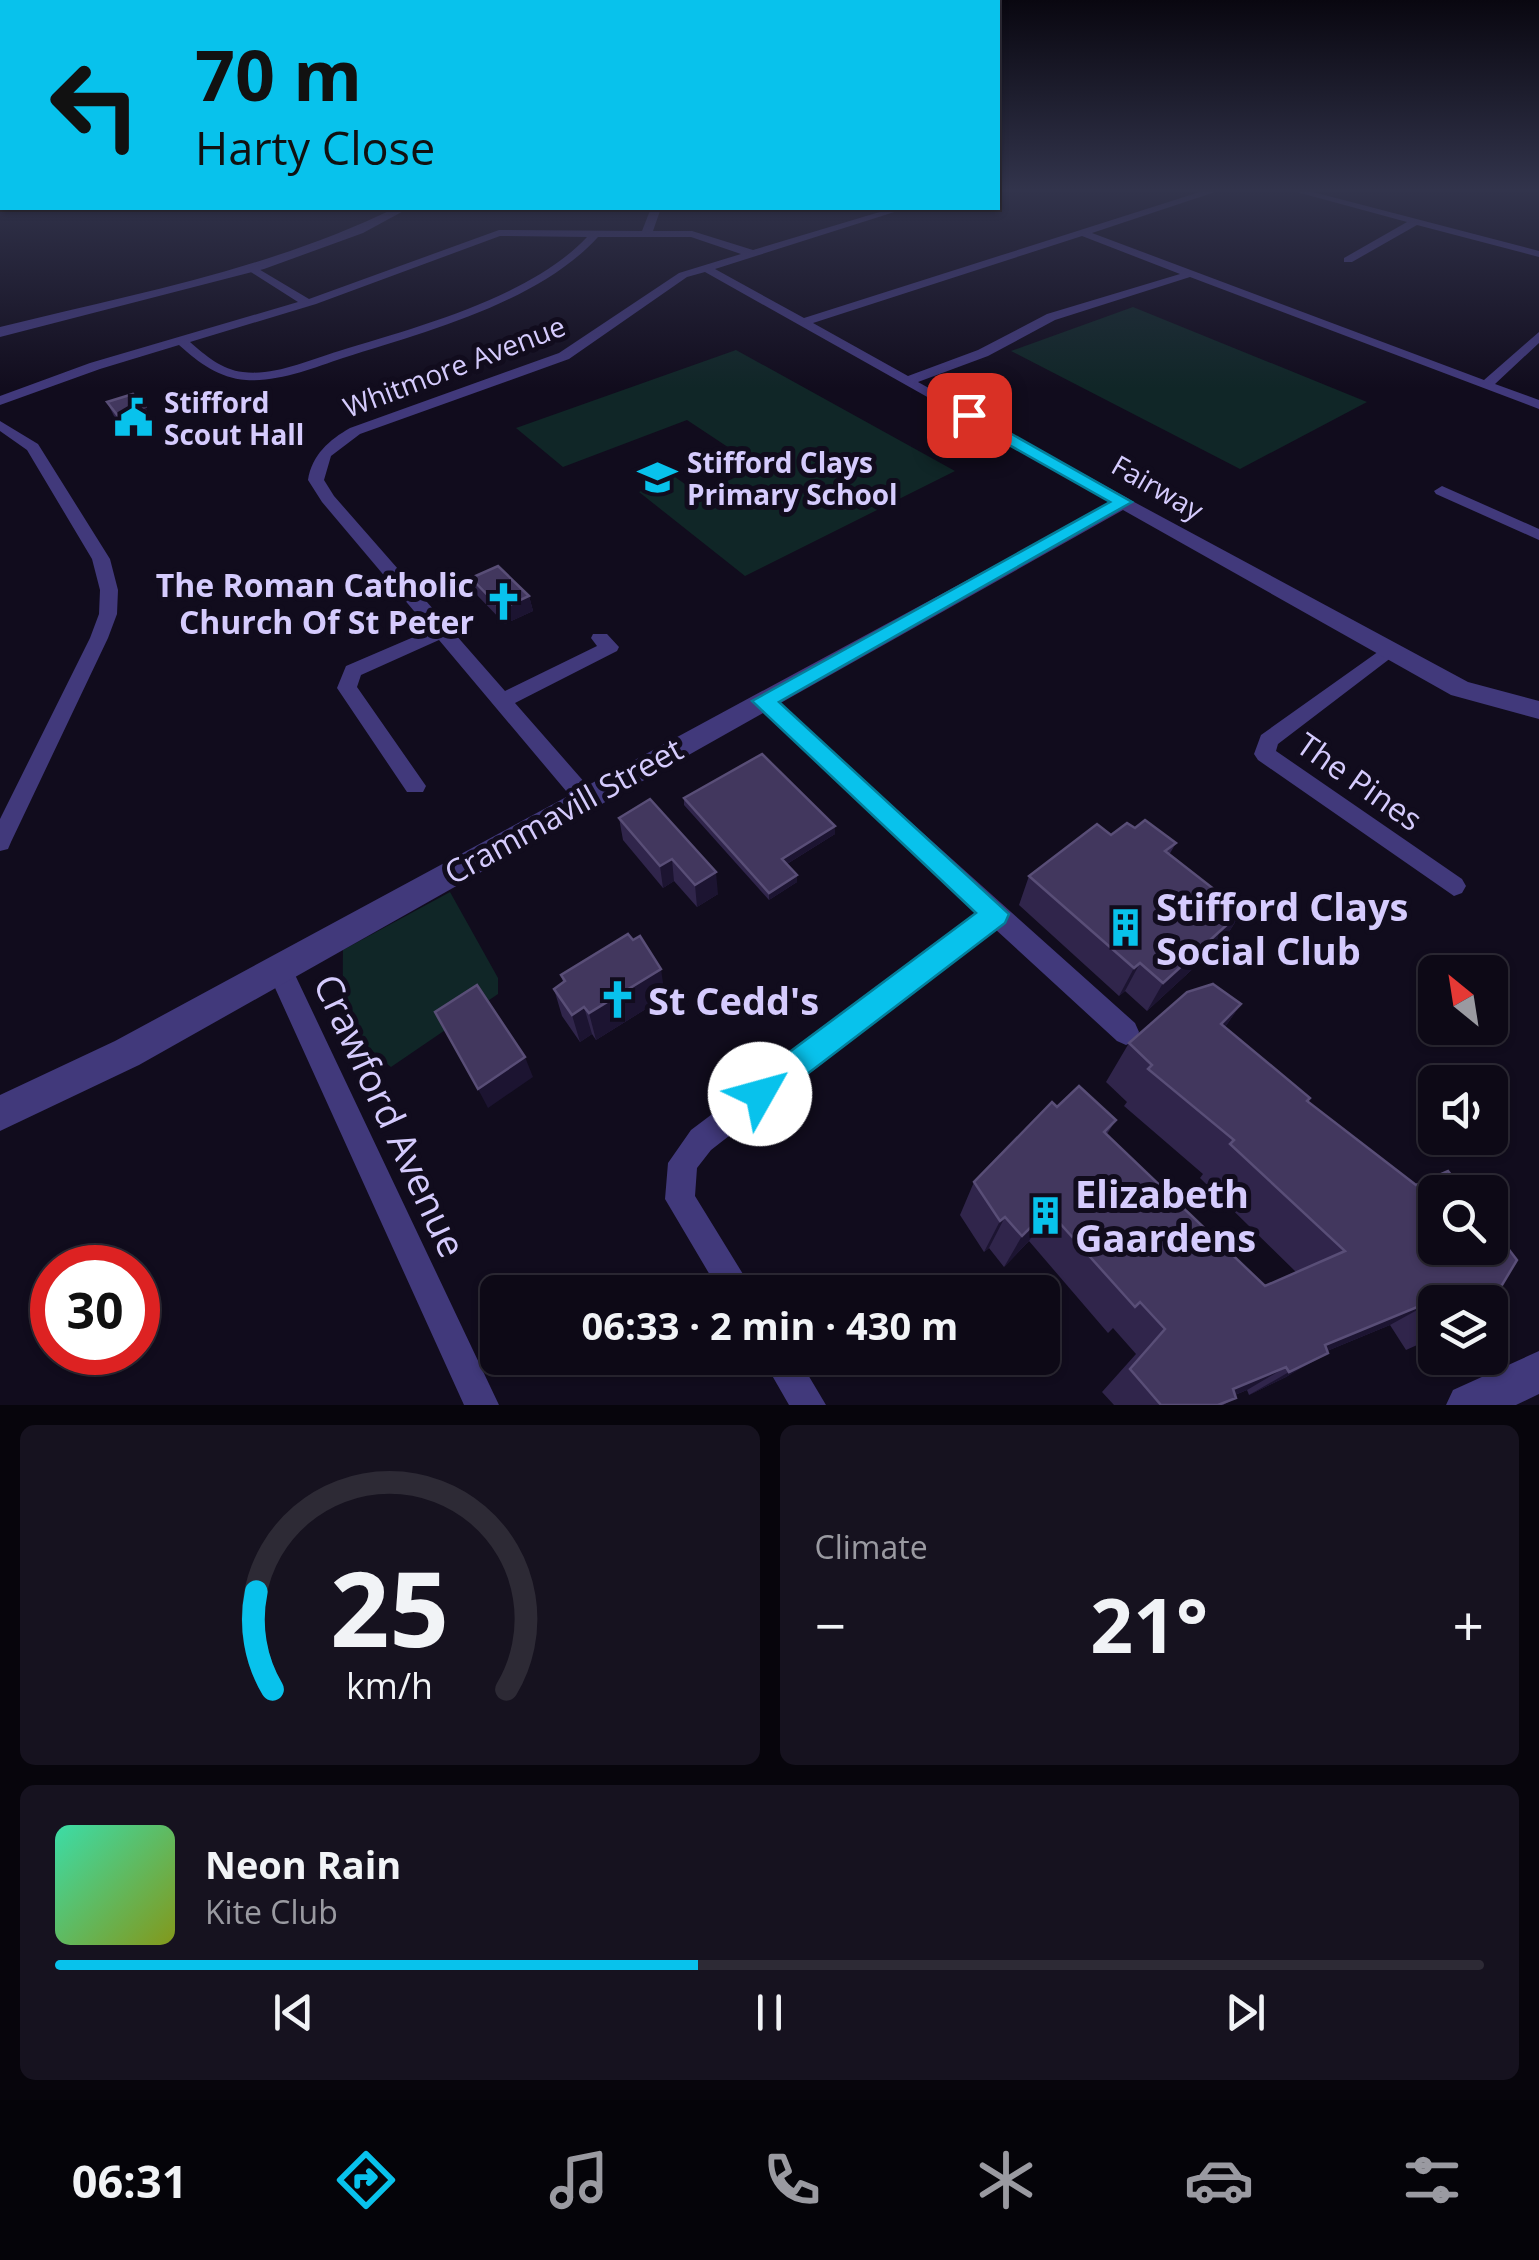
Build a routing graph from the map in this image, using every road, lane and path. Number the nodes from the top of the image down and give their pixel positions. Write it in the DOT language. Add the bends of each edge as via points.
graph roads {
  1 [pos="279,257"];
  2 [pos="431,257"];
  3 [pos="572,257"];
  4 [pos="739,257"];
  5 [pos="1012,257"];
  6 [pos="1144,257"];
  7 [pos="1354,257"];
  8 [pos="1348,260"];
  9 [pos="250,266"];
  10 [pos="704,268"];
  11 [pos="1190,274"];
  12 [pos="307,303"];
  13 [pos="803,322"];
  14 [pos="0,332"];
  15 [pos="1539,336"];
  16 [pos="181,340"];
  17 [pos="907,380"];
  18 [pos="1486,385"];
  19 [pos="0,400"];
  20 [pos="1539,405"];
  21 [pos="0,425"];
  22 [pos="1442,492"];
  23 [pos="1123,502"];
  24 [pos="1539,535"];
  25 [pos="441,632"];
  26 [pos="600,638"];
  27 [pos="1389,650"];
  28 [pos="502,701"];
  29 [pos="763,701"];
  30 [pos="1539,710"];
  31 [pos="415,786"];
  32 [pos="586,798"];
  33 [pos="6,820"];
  34 [pos="0,842"];
  35 [pos="1454,886"];
  36 [pos="996,914"];
  37 [pos="279,968"];
  38 [pos="1126,1032"];
  39 [pos="0,1113"];
  40 [pos="728,1275"];
  41 [pos="1539,1372"];
  42 [pos="790,1375"];
  43 [pos="477,1402"];
  44 [pos="809,1405"];
  45 [pos="1468,1405"];
  1 -- 9 [label="street"];
  2 -- 12 [label="street"];
  3 -- 16 [label="street" via="486,304 277,374 216,371"];
  4 -- 10 [label="street, Whitmore Avenue"];
  5 -- 13 [label="street"];
  6 -- 11 [label="street"];
  7 -- 8 [label="street"];
  9 -- 12 [label="street"];
  9 -- 14 [label="street"];
  10 -- 13 [label="street, Fairway"];
  10 -- 25 [label="street, Whitmore Avenue" via="659,289 564,356 364,428 324,455 316,470 320,489"];
  11 -- 17 [label="street" via="1051,317 983,353"];
  11 -- 18 [label="street"];
  12 -- 16 [label="street"];
  13 -- 17 [label="street, Fairway"];
  15 -- 18 [label="street"];
  16 -- 19 [label="street"];
  17 -- 23 [label="street, Fairway"];
  18 -- 20 [label="street"];
  21 -- 33 [label="street" via="33,447 101,560 109,590 99,638"];
  22 -- 24 [label="street"];
  23 -- 27 [label="street, Fairway"];
  23 -- 29 [label="street, Crammavill Street"];
  25 -- 28 [label="street, Whitmore Avenue"];
  25 -- 31 [label="street" via="352,671 347,688"];
  26 -- 28 [label="street" via="610,647"];
  27 -- 30 [label="street, Fairway" via="1460,690"];
  27 -- 35 [label="street, The Pines" via="1268,740 1265,754"];
  28 -- 32 [label="street, Whitmore Avenue"];
  29 -- 32 [label="street, Crammavill Street"];
  29 -- 36 [label="street"];
  32 -- 37 [label="street, Crammavill Street"];
  33 -- 34 [label="street"];
  36 -- 38 [label="street"];
  36 -- 40 [label="street" via="701,1140 682,1163 680,1198"];
  37 -- 39 [label="street, Crammavill Street" via="127,1053"];
  37 -- 43 [label="street, Crawford Avenue"];
  41 -- 45 [label="street"];
  42 -- 44 [label="street"];
}
